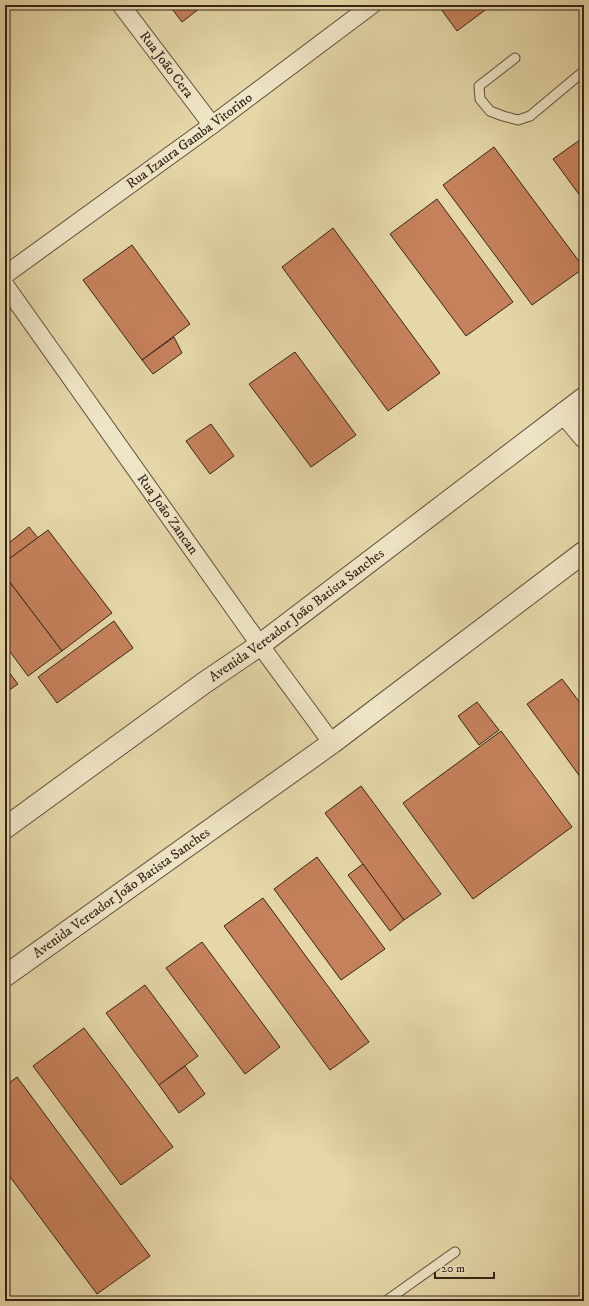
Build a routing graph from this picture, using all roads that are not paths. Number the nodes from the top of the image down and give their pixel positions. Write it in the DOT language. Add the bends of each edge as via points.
graph roads {
  1 [pos="122,5"];
  2 [pos="372,5"];
  3 [pos="515,58"];
  4 [pos="584,71"];
  5 [pos="212,125"];
  6 [pos="5,275"];
  7 [pos="5,285"];
  8 [pos="584,398"];
  9 [pos="564,412"];
  10 [pos="584,437"];
  11 [pos="584,552"];
  12 [pos="260,645"];
  13 [pos="332,743"];
  14 [pos="5,828"];
  15 [pos="5,976"];
  16 [pos="455,1252"];
  17 [pos="386,1301"];
  1 -- 5 [label="street, Rua João Cera"];
  2 -- 5 [label="street, Rua Izaura Gamba Vitorino"];
  3 -- 4 [label="lane" via="479,86 480,99 490,110 518,120 530,116"];
  5 -- 6 [label="street, Rua Izaura Gamba Vitorino"];
  7 -- 12 [label="street, Rua João Zancan"];
  8 -- 9 [label="street, Avenida Vereador João Batista Sanches"];
  9 -- 10 [label="street"];
  9 -- 12 [label="street, Avenida Vereador João Batista Sanches"];
  11 -- 13 [label="street, Avenida Vereador João Batista Sanches"];
  12 -- 13 [label="street, Rua João Zancan"];
  12 -- 14 [label="street, Avenida Vereador João Batista Sanches"];
  13 -- 15 [label="street, Avenida Vereador João Batista Sanches"];
  16 -- 17 [label="lane"];
}
